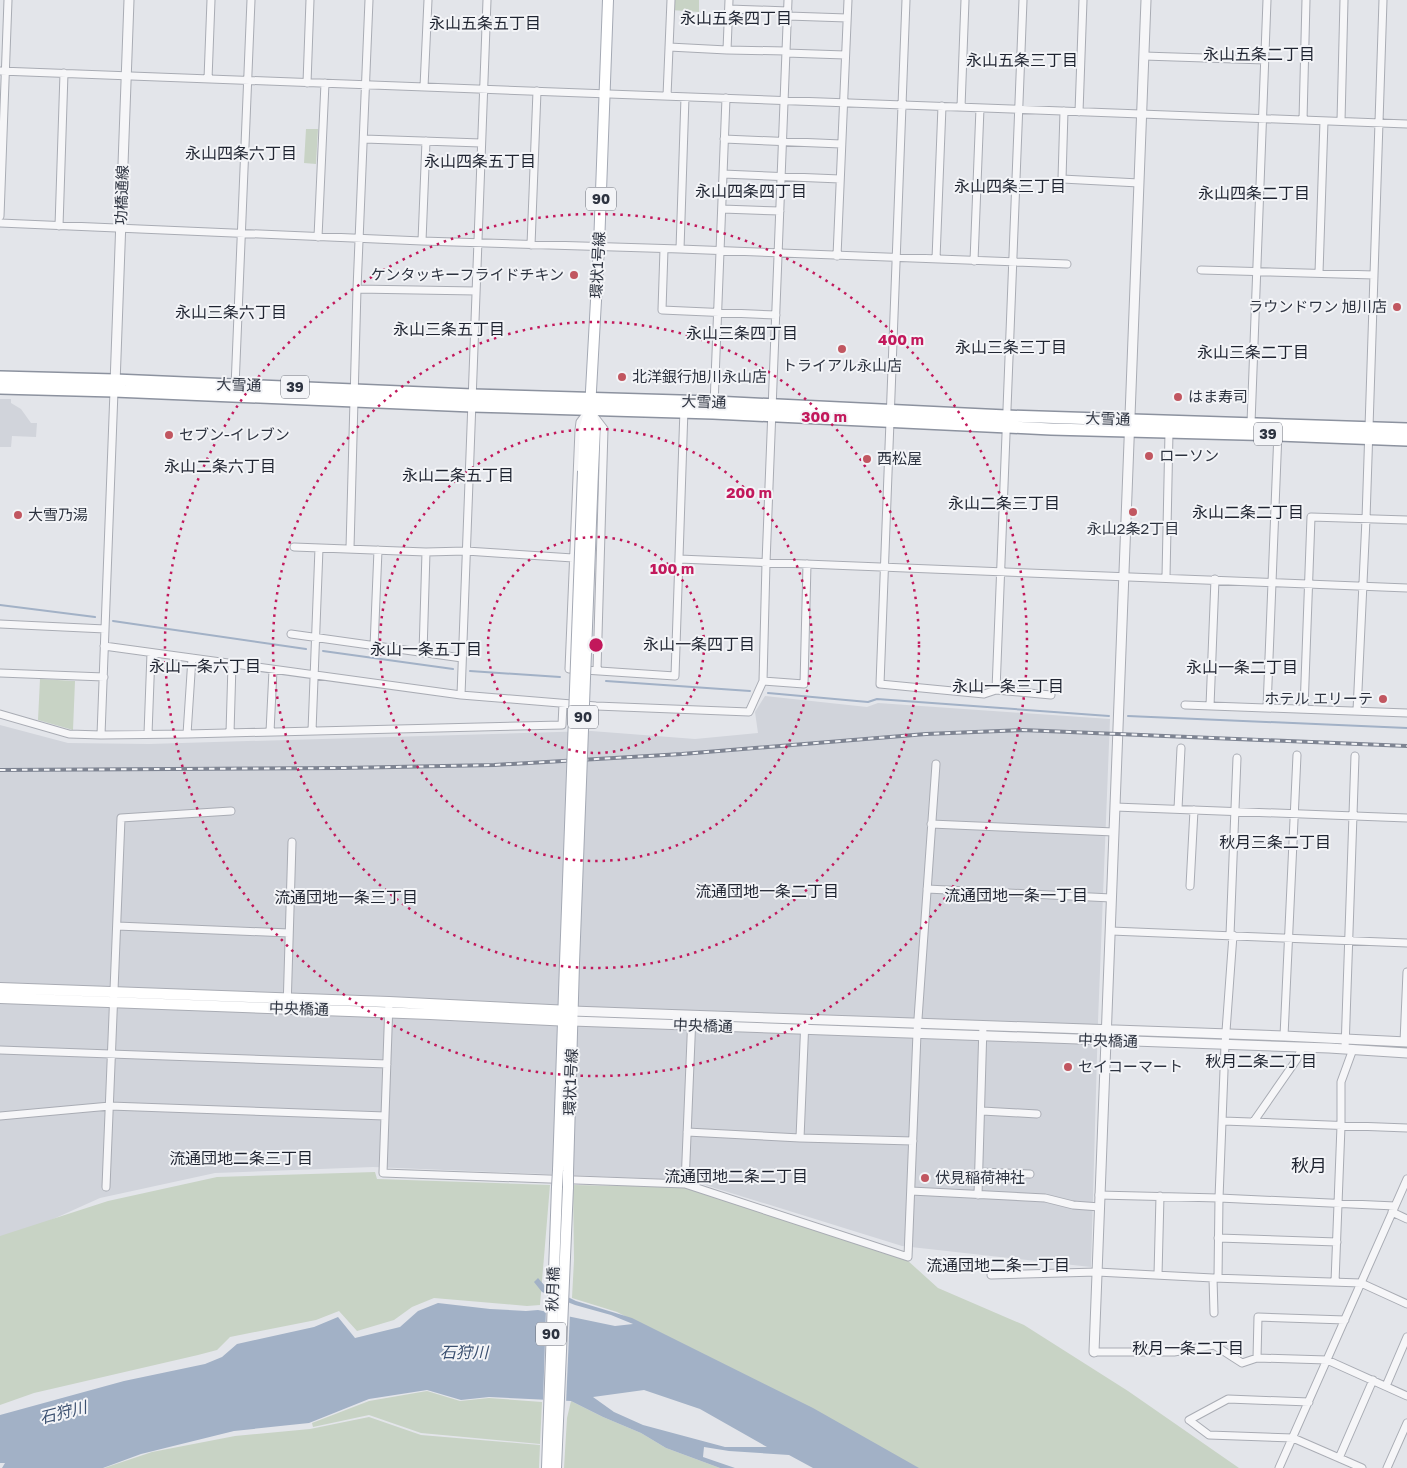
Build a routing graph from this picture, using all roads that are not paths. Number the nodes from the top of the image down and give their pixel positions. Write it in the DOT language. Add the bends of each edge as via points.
graph roads {
  1 [pos="8,0"];
  2 [pos="129,0"];
  3 [pos="211,0"];
  4 [pos="252,0"];
  5 [pos="310,0"];
  6 [pos="369,0"];
  7 [pos="428,0"];
  8 [pos="487,0"];
  9 [pos="608,0"];
  10 [pos="671,0"];
  11 [pos="729,0"];
  12 [pos="788,0"];
  13 [pos="848,0"];
  14 [pos="906,0"];
  15 [pos="965,0"];
  16 [pos="1023,0"];
  17 [pos="1083,0"];
  18 [pos="1146,0"];
  19 [pos="1267,0"];
  20 [pos="1306,0"];
  21 [pos="1344,0"];
  22 [pos="1383,0"];
  23 [pos="728,10"];
  24 [pos="788,14"];
  25 [pos="847,18"];
  26 [pos="669,47"];
  27 [pos="727,50"];
  28 [pos="786,52"];
  29 [pos="845,55"];
  30 [pos="1144,56"];
  31 [pos="1265,60"];
  32 [pos="3,71"];
  33 [pos="64,73"];
  34 [pos="126,76"];
  35 [pos="208,79"];
  36 [pos="249,80"];
  37 [pos="307,82"];
  38 [pos="325,83"];
  39 [pos="366,85"];
  40 [pos="424,87"];
  41 [pos="484,89"];
  42 [pos="537,91"];
  43 [pos="604,94"];
  44 [pos="667,96"];
  45 [pos="685,97"];
  46 [pos="726,98"];
  47 [pos="784,100"];
  48 [pos="844,103"];
  49 [pos="903,105"];
  50 [pos="942,106"];
  51 [pos="961,107"];
  52 [pos="980,108"];
  53 [pos="1020,109"];
  54 [pos="1064,111"];
  55 [pos="1079,112"];
  56 [pos="1141,114"];
  57 [pos="1263,119"];
  58 [pos="1303,120"];
  59 [pos="1324,121"];
  60 [pos="1340,122"];
  61 [pos="1380,123"];
  62 [pos="1407,124"];
  63 [pos="364,139"];
  64 [pos="724,139"];
  65 [pos="426,141"];
  66 [pos="783,141"];
  67 [pos="481,143"];
  68 [pos="841,144"];
  69 [pos="723,174"];
  70 [pos="782,176"];
  71 [pos="840,179"];
  72 [pos="1138,183"];
  73 [pos="722,209"];
  74 [pos="780,211"];
  75 [pos="0,216"];
  76 [pos="0,223"];
  77 [pos="59,226"];
  78 [pos="121,227"];
  79 [pos="242,232"];
  80 [pos="318,237"];
  81 [pos="359,238"];
  82 [pos="422,241"];
  83 [pos="478,242"];
  84 [pos="531,245"];
  85 [pos="599,246"];
  86 [pos="664,249"];
  87 [pos="680,249"];
  88 [pos="720,251"];
  89 [pos="778,253"];
  90 [pos="837,256"];
  91 [pos="897,258"];
  92 [pos="936,260"];
  93 [pos="974,261"];
  94 [pos="1014,262"];
  95 [pos="1067,264"];
  96 [pos="1201,270"];
  97 [pos="1256,271"];
  98 [pos="1320,273"];
  99 [pos="1374,275"];
  100 [pos="357,289"];
  101 [pos="476,292"];
  102 [pos="717,313"];
  103 [pos="776,315"];
  104 [pos="0,377"];
  105 [pos="115,385"];
  106 [pos="0,388"];
  107 [pos="235,390"];
  108 [pos="353,395"];
  109 [pos="472,401"];
  110 [pos="590,404"];
  111 [pos="684,407"];
  112 [pos="714,408"];
  113 [pos="773,411"];
  114 [pos="890,416"];
  115 [pos="1006,422"];
  116 [pos="1252,424"];
  117 [pos="1129,425"];
  118 [pos="1407,429"];
  119 [pos="1278,430"];
  120 [pos="1169,432"];
  121 [pos="1368,433"];
  122 [pos="1407,440"];
  123 [pos="1366,519"];
  124 [pos="1407,520"];
  125 [pos="294,548"];
  126 [pos="319,548"];
  127 [pos="350,548"];
  128 [pos="378,550"];
  129 [pos="466,551"];
  130 [pos="426,552"];
  131 [pos="573,558"];
  132 [pos="679,559"];
  133 [pos="766,563"];
  134 [pos="807,564"];
  135 [pos="884,568"];
  136 [pos="1000,572"];
  137 [pos="1124,576"];
  138 [pos="1166,577"];
  139 [pos="1214,579"];
  140 [pos="1273,582"];
  141 [pos="1308,585"];
  142 [pos="1362,587"];
  143 [pos="1407,588"];
  144 [pos="0,624"];
  145 [pos="105,628"];
  146 [pos="291,634"];
  147 [pos="315,638"];
  148 [pos="104,646"];
  149 [pos="374,647"];
  150 [pos="151,653"];
  151 [pos="423,653"];
  152 [pos="192,658"];
  153 [pos="462,658"];
  154 [pos="232,664"];
  155 [pos="273,670"];
  156 [pos="597,670"];
  157 [pos="0,674"];
  158 [pos="314,675"];
  159 [pos="104,678"];
  160 [pos="763,681"];
  161 [pos="996,690"];
  162 [pos="461,694"];
  163 [pos="1051,695"];
  164 [pos="563,704"];
  165 [pos="1185,705"];
  166 [pos="1210,706"];
  167 [pos="1267,708"];
  168 [pos="1304,709"];
  169 [pos="1357,711"];
  170 [pos="1407,713"];
  171 [pos="0,714"];
  172 [pos="312,731"];
  173 [pos="270,732"];
  174 [pos="230,733"];
  175 [pos="148,734"];
  176 [pos="187,734"];
  177 [pos="102,735"];
  178 [pos="1180,748"];
  179 [pos="1297,755"];
  180 [pos="1355,756"];
  181 [pos="1237,758"];
  182 [pos="936,764"];
  183 [pos="1115,807"];
  184 [pos="1178,809"];
  185 [pos="1194,810"];
  186 [pos="231,811"];
  187 [pos="1236,811"];
  188 [pos="1295,813"];
  189 [pos="1354,816"];
  190 [pos="1407,818"];
  191 [pos="931,824"];
  192 [pos="1114,832"];
  193 [pos="292,842"];
  194 [pos="1190,886"];
  195 [pos="927,889"];
  196 [pos="1111,898"];
  197 [pos="117,926"];
  198 [pos="1111,931"];
  199 [pos="289,933"];
  200 [pos="1232,935"];
  201 [pos="1290,938"];
  202 [pos="1349,940"];
  203 [pos="1407,943"];
  204 [pos="1407,972"];
  205 [pos="0,988"];
  206 [pos="114,997"];
  207 [pos="0,998"];
  208 [pos="287,1004"];
  209 [pos="388,1007"];
  210 [pos="692,1015"];
  211 [pos="568,1016"];
  212 [pos="805,1024"];
  213 [pos="691,1025"];
  214 [pos="984,1025"];
  215 [pos="917,1028"];
  216 [pos="1106,1030"];
  217 [pos="1226,1035"];
  218 [pos="984,1036"];
  219 [pos="1284,1036"];
  220 [pos="1345,1039"];
  221 [pos="1106,1040"];
  222 [pos="1405,1042"];
  223 [pos="1225,1045"];
  224 [pos="1302,1047"];
  225 [pos="1349,1049"];
  226 [pos="0,1050"];
  227 [pos="1407,1053"];
  228 [pos="111,1054"];
  229 [pos="387,1064"];
  230 [pos="110,1106"];
  231 [pos="982,1111"];
  232 [pos="1037,1114"];
  233 [pos="0,1116"];
  234 [pos="385,1116"];
  235 [pos="1223,1121"];
  236 [pos="1254,1121"];
  237 [pos="1341,1126"];
  238 [pos="1407,1128"];
  239 [pos="687,1132"];
  240 [pos="800,1138"];
  241 [pos="913,1141"];
  242 [pos="563,1171"];
  243 [pos="979,1172"];
  244 [pos="1030,1174"];
  245 [pos="1407,1179"];
  246 [pos="685,1184"];
  247 [pos="106,1188"];
  248 [pos="910,1191"];
  249 [pos="978,1195"];
  250 [pos="1100,1195"];
  251 [pos="1160,1196"];
  252 [pos="1219,1198"];
  253 [pos="562,1201"];
  254 [pos="1338,1203"];
  255 [pos="1100,1207"];
  256 [pos="1393,1209"];
  257 [pos="1407,1219"];
  258 [pos="1218,1238"];
  259 [pos="1337,1242"];
  260 [pos="1098,1272"];
  261 [pos="991,1275"];
  262 [pos="1158,1275"];
  263 [pos="1216,1278"];
  264 [pos="1335,1282"];
  265 [pos="1361,1283"];
  266 [pos="1407,1304"];
  267 [pos="1214,1313"];
  268 [pos="1345,1320"];
  269 [pos="1407,1337"];
  270 [pos="1094,1352"];
  271 [pos="1257,1358"];
  272 [pos="1327,1360"];
  273 [pos="1373,1380"];
  274 [pos="1386,1386"];
  275 [pos="1407,1396"];
  276 [pos="1309,1402"];
  277 [pos="1407,1423"];
  278 [pos="1294,1438"];
  279 [pos="1339,1458"];
  280 [pos="546,1468"];
  281 [pos="556,1468"];
  282 [pos="1279,1468"];
  283 [pos="1362,1468"];
  284 [pos="1387,1468"];
  1 -- 32 [label="street"];
  2 -- 34 [label="street, 功橋通線"];
  3 -- 35 [label="street"];
  4 -- 36 [label="street"];
  5 -- 37 [label="street"];
  6 -- 39 [label="street"];
  7 -- 40 [label="street"];
  8 -- 41 [label="street"];
  9 -- 43 [label="main road, 環状1号線 / 90"];
  10 -- 26 [label="street"];
  11 -- 23 [label="street"];
  12 -- 24 [label="street"];
  13 -- 25 [label="street"];
  14 -- 49 [label="street"];
  15 -- 51 [label="street"];
  16 -- 53 [label="street"];
  17 -- 55 [label="street"];
  18 -- 30 [label="street"];
  19 -- 31 [label="street"];
  20 -- 58 [label="street"];
  21 -- 60 [label="street"];
  22 -- 61 [label="street"];
  23 -- 24 [label="street"];
  23 -- 27 [label="street"];
  24 -- 25 [label="street"];
  24 -- 28 [label="street"];
  25 -- 29 [label="street"];
  26 -- 27 [label="street"];
  26 -- 44 [label="street"];
  27 -- 28 [label="street"];
  28 -- 29 [label="street"];
  28 -- 47 [label="street"];
  29 -- 48 [label="street"];
  30 -- 31 [label="street"];
  30 -- 56 [label="street"];
  31 -- 57 [label="street"];
  32 -- 33 [label="street"];
  32 -- 75 [label="street"];
  33 -- 34 [label="street"];
  33 -- 77 [label="street"];
  34 -- 35 [label="street"];
  34 -- 78 [label="street, 功橋通線"];
  35 -- 36 [label="street"];
  36 -- 37 [label="street"];
  36 -- 79 [label="street"];
  37 -- 38 [label="street"];
  38 -- 39 [label="street"];
  38 -- 80 [label="street"];
  39 -- 40 [label="street"];
  39 -- 63 [label="street"];
  40 -- 41 [label="street"];
  41 -- 42 [label="street"];
  41 -- 67 [label="street"];
  42 -- 43 [label="street"];
  42 -- 84 [label="street"];
  43 -- 44 [label="street"];
  43 -- 85 [label="main road, 環状1号線 / 90"];
  44 -- 45 [label="street"];
  45 -- 46 [label="street"];
  45 -- 87 [label="street"];
  46 -- 47 [label="street"];
  46 -- 64 [label="street"];
  47 -- 48 [label="street"];
  47 -- 66 [label="street"];
  48 -- 49 [label="street"];
  48 -- 68 [label="street"];
  49 -- 50 [label="street"];
  49 -- 91 [label="street"];
  50 -- 51 [label="street"];
  50 -- 92 [label="street"];
  51 -- 52 [label="street"];
  52 -- 53 [label="street"];
  52 -- 93 [label="street"];
  53 -- 54 [label="street"];
  53 -- 94 [label="street"];
  54 -- 55 [label="street"];
  54 -- 72 [label="street" via="1062,179"];
  55 -- 56 [label="street"];
  56 -- 57 [label="street"];
  56 -- 72 [label="street"];
  57 -- 58 [label="street"];
  57 -- 97 [label="street"];
  58 -- 59 [label="street"];
  59 -- 60 [label="street"];
  59 -- 98 [label="street"];
  60 -- 61 [label="street"];
  61 -- 62 [label="street"];
  61 -- 99 [label="street"];
  63 -- 65 [label="street"];
  63 -- 81 [label="street"];
  64 -- 66 [label="street"];
  64 -- 69 [label="street"];
  65 -- 67 [label="street"];
  65 -- 82 [label="street"];
  66 -- 68 [label="street"];
  66 -- 70 [label="street"];
  67 -- 83 [label="street"];
  68 -- 71 [label="street"];
  69 -- 70 [label="street"];
  69 -- 73 [label="street"];
  70 -- 71 [label="street"];
  70 -- 74 [label="street"];
  71 -- 90 [label="street"];
  72 -- 117 [label="street"];
  73 -- 74 [label="street"];
  73 -- 88 [label="street"];
  74 -- 89 [label="street"];
  76 -- 77 [label="street"];
  77 -- 78 [label="street"];
  78 -- 79 [label="street"];
  78 -- 105 [label="street, 功橋通線"];
  79 -- 80 [label="street"];
  79 -- 107 [label="street"];
  80 -- 81 [label="street"];
  81 -- 82 [label="street"];
  81 -- 100 [label="street"];
  82 -- 83 [label="street"];
  83 -- 84 [label="street"];
  83 -- 101 [label="street"];
  84 -- 85 [label="street"];
  85 -- 86 [label="street"];
  85 -- 110 [label="main road, 環状1号線 / 90"];
  86 -- 87 [label="street"];
  86 -- 102 [label="street" via="662,310"];
  87 -- 88 [label="street"];
  88 -- 89 [label="street"];
  88 -- 102 [label="street"];
  89 -- 90 [label="street"];
  89 -- 103 [label="street"];
  90 -- 91 [label="street"];
  91 -- 92 [label="street"];
  91 -- 114 [label="street"];
  92 -- 93 [label="street"];
  93 -- 94 [label="street"];
  94 -- 95 [label="street"];
  94 -- 115 [label="street"];
  96 -- 97 [label="street"];
  97 -- 98 [label="street"];
  97 -- 116 [label="street"];
  98 -- 99 [label="street"];
  99 -- 121 [label="street"];
  100 -- 101 [label="street"];
  100 -- 108 [label="street"];
  101 -- 109 [label="street"];
  102 -- 103 [label="street"];
  102 -- 112 [label="street"];
  103 -- 113 [label="street"];
  104 -- 105 [label="highway, 大雪通 / 39"];
  105 -- 106 [label="highway, 大雪通 / 39"];
  105 -- 107 [label="highway, 大雪通 / 39"];
  105 -- 145 [label="street"];
  107 -- 108 [label="highway, 大雪通 / 39"];
  108 -- 109 [label="highway, 大雪通 / 39"];
  108 -- 127 [label="street"];
  109 -- 110 [label="highway, 大雪通 / 39"];
  109 -- 129 [label="street"];
  110 -- 111 [label="highway, 大雪通 / 39"];
  110 -- 131 [label="street" via="579,430"];
  110 -- 156 [label="street" via="604,429"];
  110 -- 211 [label="main road, 環状1号線 / 90, bridge" via="595,427 588,471"];
  111 -- 112 [label="highway, 大雪通 / 39"];
  111 -- 132 [label="street"];
  112 -- 113 [label="highway, 大雪通 / 39"];
  113 -- 114 [label="highway, 大雪通 / 39"];
  113 -- 133 [label="street"];
  114 -- 115 [label="highway, 大雪通 / 39"];
  114 -- 135 [label="street"];
  115 -- 117 [label="highway, 大雪通 / 39"];
  115 -- 136 [label="street"];
  116 -- 117 [label="highway, 大雪通 / 39"];
  116 -- 119 [label="highway, 大雪通 / 39"];
  117 -- 120 [label="highway, 大雪通 / 39"];
  117 -- 137 [label="street"];
  118 -- 121 [label="highway, 大雪通 / 39"];
  119 -- 120 [label="highway, 大雪通 / 39"];
  119 -- 121 [label="highway, 大雪通 / 39"];
  119 -- 140 [label="street"];
  120 -- 138 [label="street"];
  121 -- 122 [label="highway, 大雪通 / 39"];
  121 -- 123 [label="street"];
  123 -- 124 [label="street"];
  123 -- 141 [label="street" via="1311,517"];
  123 -- 142 [label="street"];
  125 -- 126 [label="street"];
  126 -- 127 [label="street"];
  126 -- 147 [label="street"];
  127 -- 128 [label="street"];
  128 -- 130 [label="street"];
  128 -- 149 [label="street"];
  129 -- 130 [label="street"];
  129 -- 131 [label="street"];
  129 -- 153 [label="street"];
  130 -- 151 [label="street"];
  131 -- 156 [label="street" via="569,669"];
  132 -- 133 [label="street"];
  132 -- 156 [label="street" via="675,676"];
  133 -- 134 [label="street"];
  133 -- 160 [label="street"];
  134 -- 135 [label="street"];
  134 -- 160 [label="street" via="804,684"];
  135 -- 136 [label="street"];
  135 -- 161 [label="street" via="880,684 984,694"];
  136 -- 137 [label="street"];
  136 -- 161 [label="street"];
  137 -- 138 [label="street"];
  137 -- 183 [label="street"];
  138 -- 139 [label="street"];
  139 -- 140 [label="street"];
  139 -- 166 [label="street"];
  140 -- 141 [label="street"];
  140 -- 167 [label="street"];
  141 -- 142 [label="street"];
  141 -- 168 [label="street"];
  142 -- 143 [label="street"];
  142 -- 169 [label="street"];
  144 -- 145 [label="street"];
  145 -- 148 [label="street"];
  146 -- 147 [label="street"];
  147 -- 149 [label="street"];
  147 -- 158 [label="street"];
  148 -- 150 [label="street"];
  148 -- 159 [label="street"];
  149 -- 151 [label="street"];
  150 -- 152 [label="street"];
  150 -- 175 [label="street"];
  151 -- 153 [label="street"];
  152 -- 154 [label="street"];
  152 -- 176 [label="street"];
  153 -- 162 [label="street"];
  154 -- 155 [label="street"];
  154 -- 174 [label="street"];
  155 -- 158 [label="street"];
  155 -- 173 [label="street"];
  157 -- 159 [label="street"];
  158 -- 162 [label="street"];
  158 -- 172 [label="street"];
  159 -- 177 [label="street"];
  160 -- 164 [label="street" via="748,712"];
  161 -- 163 [label="street"];
  162 -- 164 [label="street"];
  164 -- 172 [label="street" via="562,725"];
  165 -- 166 [label="street"];
  166 -- 167 [label="street"];
  167 -- 168 [label="street"];
  168 -- 169 [label="street"];
  169 -- 170 [label="street"];
  171 -- 177 [label="street" via="69,734"];
  172 -- 173 [label="street"];
  173 -- 174 [label="street"];
  174 -- 176 [label="street"];
  175 -- 176 [label="street"];
  175 -- 177 [label="street"];
  178 -- 184 [label="street"];
  179 -- 188 [label="street"];
  180 -- 189 [label="street"];
  181 -- 187 [label="street"];
  182 -- 191 [label="street"];
  183 -- 184 [label="street"];
  183 -- 192 [label="street"];
  184 -- 185 [label="street"];
  185 -- 187 [label="street"];
  185 -- 194 [label="street"];
  186 -- 197 [label="street" via="120,818"];
  187 -- 188 [label="street"];
  187 -- 200 [label="street"];
  188 -- 189 [label="street"];
  188 -- 201 [label="street"];
  189 -- 190 [label="street"];
  189 -- 202 [label="street"];
  191 -- 192 [label="street"];
  191 -- 195 [label="street"];
  192 -- 196 [label="street"];
  193 -- 199 [label="street"];
  195 -- 196 [label="street"];
  195 -- 215 [label="street"];
  196 -- 198 [label="street"];
  197 -- 199 [label="street"];
  197 -- 206 [label="street"];
  198 -- 200 [label="street"];
  198 -- 216 [label="street"];
  199 -- 208 [label="street"];
  200 -- 201 [label="street"];
  200 -- 217 [label="street"];
  201 -- 202 [label="street"];
  201 -- 219 [label="street"];
  202 -- 203 [label="street"];
  202 -- 220 [label="street"];
  204 -- 222 [label="street"];
  205 -- 206 [label="main road, 中央橋通"];
  206 -- 207 [label="main road, 中央橋通"];
  206 -- 208 [label="main road, 中央橋通"];
  206 -- 228 [label="street"];
  208 -- 209 [label="main road, 中央橋通"];
  209 -- 211 [label="main road, 中央橋通"];
  209 -- 229 [label="street"];
  210 -- 211 [label="street, 中央橋通"];
  210 -- 212 [label="street, 中央橋通"];
  210 -- 213 [label="street"];
  211 -- 213 [label="street, 中央橋通"];
  211 -- 242 [label="main road, 環状1号線 / 90"];
  212 -- 213 [label="street, 中央橋通"];
  212 -- 215 [label="street, 中央橋通"];
  212 -- 240 [label="street"];
  213 -- 239 [label="street"];
  214 -- 215 [label="street, 中央橋通"];
  214 -- 216 [label="street, 中央橋通"];
  214 -- 218 [label="street"];
  215 -- 218 [label="street, 中央橋通"];
  215 -- 241 [label="street"];
  216 -- 217 [label="street, 中央橋通"];
  216 -- 221 [label="street"];
  217 -- 219 [label="street, 中央橋通"];
  217 -- 223 [label="street"];
  218 -- 221 [label="street, 中央橋通"];
  218 -- 231 [label="street"];
  219 -- 220 [label="street, 中央橋通"];
  220 -- 222 [label="street, 中央橋通"];
  220 -- 225 [label="street"];
  221 -- 223 [label="street, 中央橋通"];
  221 -- 250 [label="street"];
  223 -- 224 [label="street, 中央橋通"];
  223 -- 235 [label="street"];
  224 -- 225 [label="street, 中央橋通"];
  224 -- 236 [label="street"];
  225 -- 227 [label="street, 中央橋通"];
  225 -- 237 [label="street" via="1341,1082"];
  226 -- 228 [label="street"];
  228 -- 229 [label="street"];
  228 -- 230 [label="street"];
  229 -- 234 [label="street"];
  230 -- 233 [label="street"];
  230 -- 234 [label="street"];
  230 -- 247 [label="street"];
  231 -- 232 [label="street"];
  231 -- 243 [label="street"];
  234 -- 246 [label="street" via="383,1172"];
  235 -- 236 [label="street"];
  235 -- 252 [label="street"];
  236 -- 237 [label="street"];
  237 -- 238 [label="street"];
  237 -- 254 [label="street"];
  239 -- 240 [label="street"];
  239 -- 246 [label="street"];
  240 -- 241 [label="street"];
  241 -- 248 [label="street"];
  242 -- 253 [label="main road, 環状1号線 / 90, bridge" via="557,1187"];
  242 -- 253 [label="main road, 環状1号線 / 90, bridge" via="568,1187"];
  243 -- 244 [label="street"];
  243 -- 249 [label="street"];
  245 -- 256 [label="street"];
  246 -- 248 [label="street" via="908,1257"];
  248 -- 249 [label="street"];
  249 -- 255 [label="street" via="1045,1198"];
  250 -- 251 [label="street"];
  250 -- 255 [label="street"];
  251 -- 252 [label="street"];
  251 -- 262 [label="street"];
  252 -- 254 [label="street"];
  252 -- 258 [label="street"];
  253 -- 280 [label="main road, 秋月橋 / 90"];
  253 -- 281 [label="main road, 秋月橋 / 90"];
  254 -- 256 [label="street"];
  254 -- 259 [label="street"];
  255 -- 260 [label="street"];
  256 -- 257 [label="street"];
  256 -- 265 [label="street"];
  258 -- 259 [label="street"];
  258 -- 263 [label="street"];
  259 -- 264 [label="street"];
  260 -- 261 [label="street"];
  260 -- 262 [label="street"];
  260 -- 270 [label="street"];
  262 -- 263 [label="street"];
  263 -- 264 [label="street"];
  263 -- 267 [label="street"];
  264 -- 265 [label="street"];
  265 -- 266 [label="street"];
  265 -- 268 [label="street"];
  268 -- 271 [label="street" via="1258,1317"];
  268 -- 272 [label="street"];
  269 -- 274 [label="street"];
  270 -- 271 [label="street" via="1174,1352 1214,1345 1242,1363"];
  271 -- 272 [label="street"];
  272 -- 273 [label="street"];
  272 -- 276 [label="street"];
  273 -- 274 [label="street"];
  273 -- 279 [label="street"];
  274 -- 275 [label="street"];
  276 -- 278 [label="street"];
  276 -- 278 [label="street" via="1228,1399 1189,1420 1209,1434"];
  277 -- 284 [label="street"];
  278 -- 279 [label="street"];
  278 -- 282 [label="street"];
  279 -- 283 [label="street"];
}
